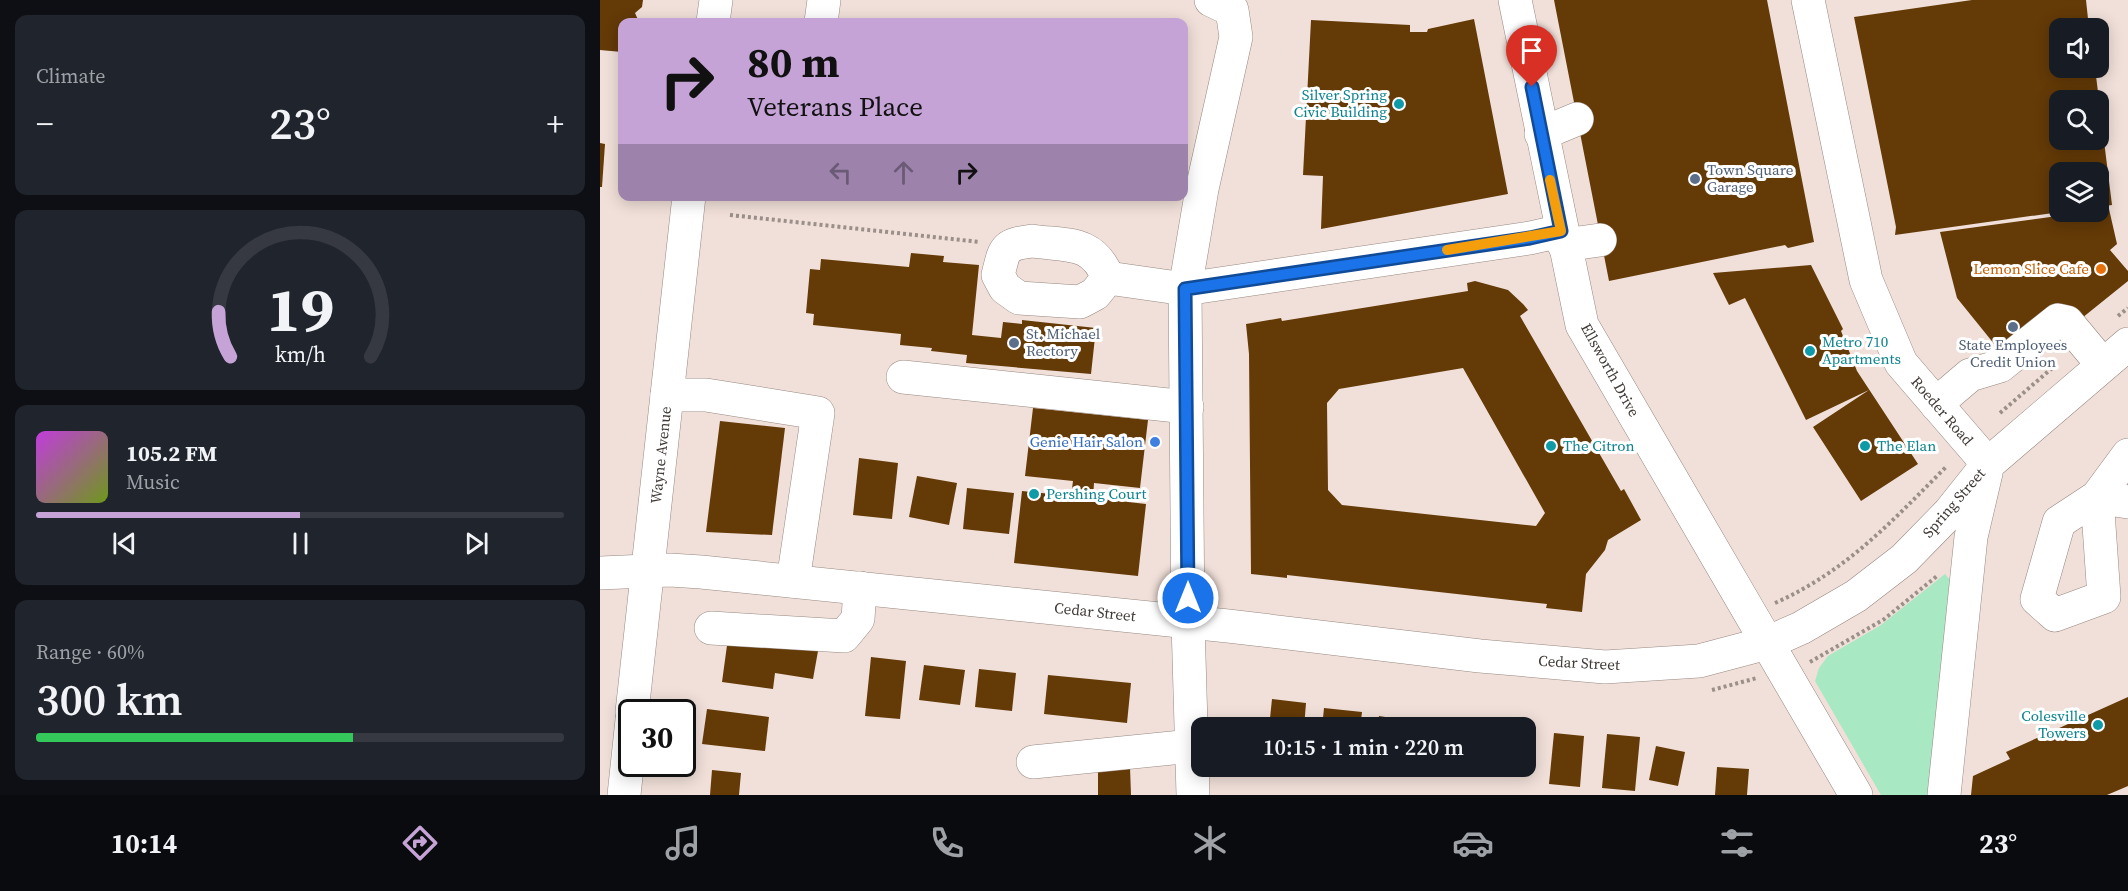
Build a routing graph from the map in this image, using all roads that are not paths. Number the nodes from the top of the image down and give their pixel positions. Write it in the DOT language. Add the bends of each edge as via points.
graph roads {
  1 [pos="716,0"];
  2 [pos="824,0"];
  3 [pos="1211,0"];
  4 [pos="1515,0"];
  5 [pos="1808,0"];
  6 [pos="714,18"];
  7 [pos="821,18"];
  8 [pos="1577,119"];
  9 [pos="1541,134"];
  10 [pos="1193,188"];
  11 [pos="688,201"];
  12 [pos="1563,238"];
  13 [pos="1600,240"];
  14 [pos="1108,278"];
  15 [pos="1185,289"];
  16 [pos="2128,344"];
  17 [pos="2102,364"];
  18 [pos="903,377"];
  19 [pos="667,395"];
  20 [pos="1936,404"];
  21 [pos="1187,407"];
  22 [pos="2128,455"];
  23 [pos="1988,464"];
  24 [pos="2112,500"];
  25 [pos="647,572"];
  26 [pos="600,573"];
  27 [pos="793,581"];
  28 [pos="860,588"];
  29 [pos="1188,622"];
  30 [pos="711,628"];
  31 [pos="1767,643"];
  32 [pos="633,699"];
  33 [pos="1191,746"];
  34 [pos="1033,762"];
  35 [pos="626,777"];
  36 [pos="1192,777"];
  37 [pos="624,795"];
  38 [pos="1193,795"];
  39 [pos="1857,795"];
  40 [pos="1944,795"];
  1 -- 6 [label="street"];
  2 -- 7 [label="street"];
  3 -- 10 [label="street" via="1232,10 1236,38"];
  4 -- 9 [label="street, Ellsworth Drive"];
  5 -- 20 [label="street, Roeder Road" via="1866,280 1901,363"];
  8 -- 9 [label="street"];
  9 -- 12 [label="street, Ellsworth Drive"];
  10 -- 15 [label="street"];
  11 -- 19 [label="street, Wayne Avenue"];
  12 -- 13 [label="street"];
  12 -- 15 [label="street" via="1530,238"];
  12 -- 31 [label="street, Ellsworth Drive" via="1582,325"];
  14 -- 14 [label="street" via="1101,261 1089,249 1032,241 1005,249 998,274 1005,288 1019,297 1080,302 1095,294"];
  14 -- 15 [label="street"];
  15 -- 21 [label="street"];
  16 -- 17 [label="street, Spring Street"];
  17 -- 20 [label="street" via="2067,322 2058,320 2001,366 1970,375"];
  17 -- 23 [label="street, Spring Street"];
  18 -- 21 [label="street"];
  19 -- 25 [label="street, Wayne Avenue"];
  19 -- 27 [label="street" via="706,395 818,413"];
  20 -- 23 [label="street, Roeder Road"];
  21 -- 29 [label="street"];
  22 -- 24 [label="street"];
  23 -- 31 [label="street, Spring Street" via="1949,513 1904,559 1856,596"];
  23 -- 40 [label="street" via="1971,537"];
  25 -- 26 [label="street, Cedar Street"];
  25 -- 27 [label="street, Cedar Street" via="670,570"];
  25 -- 32 [label="street, Wayne Avenue"];
  27 -- 28 [label="street, Cedar Street"];
  28 -- 29 [label="street, Cedar Street"];
  28 -- 30 [label="street" via="858,619 844,636"];
  29 -- 31 [label="street, Cedar Street" via="1605,667 1699,661"];
  29 -- 33 [label="street"];
  31 -- 39 [label="street, Ellsworth Drive"];
  33 -- 34 [label="street"];
  35 -- 37 [label="street"];
  36 -- 38 [label="street"];
}
